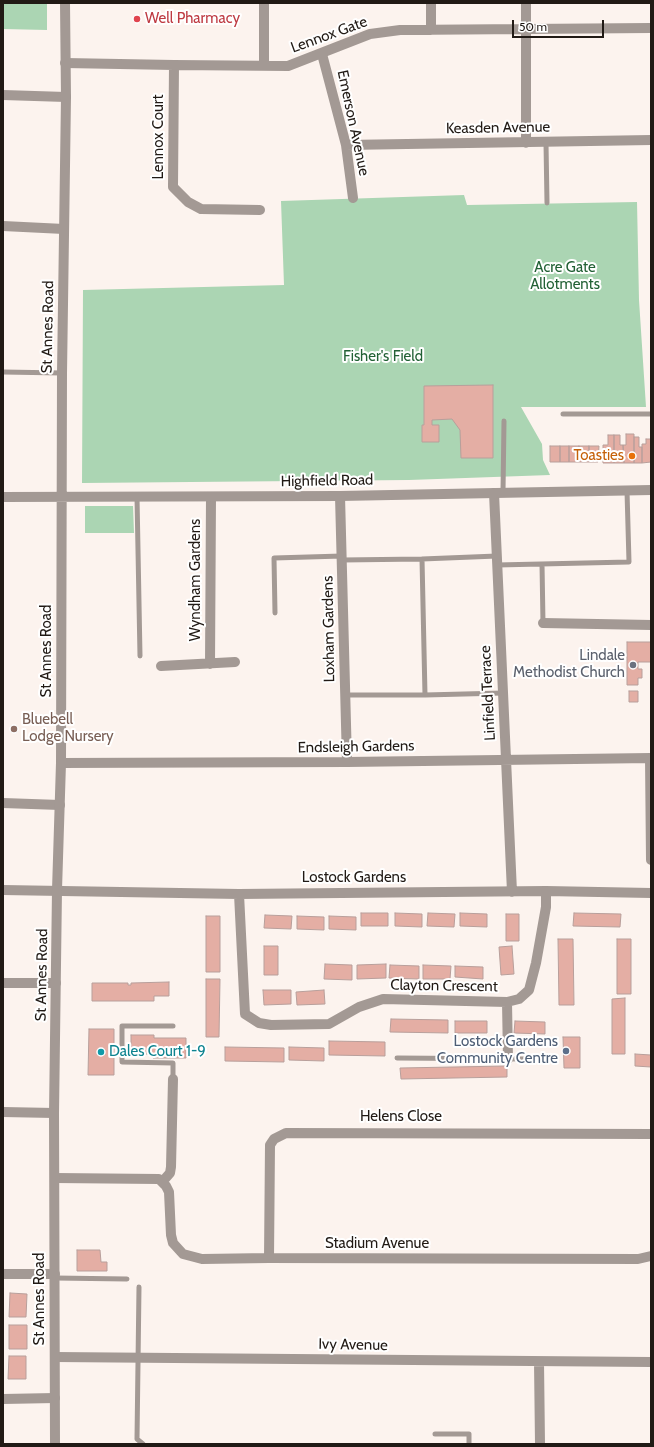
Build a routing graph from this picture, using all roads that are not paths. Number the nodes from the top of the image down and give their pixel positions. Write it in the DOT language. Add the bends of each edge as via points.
graph roads {
  1 [pos="65,3"];
  2 [pos="264,3"];
  3 [pos="431,3"];
  4 [pos="526,3"];
  5 [pos="651,28"];
  6 [pos="526,29"];
  7 [pos="431,30"];
  8 [pos="322,54"];
  9 [pos="65,63"];
  10 [pos="174,65"];
  11 [pos="264,66"];
  12 [pos="3,95"];
  13 [pos="66,97"];
  14 [pos="651,140"];
  15 [pos="526,143"];
  16 [pos="546,143"];
  17 [pos="346,145"];
  18 [pos="353,198"];
  19 [pos="547,203"];
  20 [pos="260,210"];
  21 [pos="3,226"];
  22 [pos="64,229"];
  23 [pos="3,372"];
  24 [pos="62,373"];
  25 [pos="564,414"];
  26 [pos="651,414"];
  27 [pos="504,421"];
  28 [pos="651,490"];
  29 [pos="627,491"];
  30 [pos="499,493"];
  31 [pos="340,496"];
  32 [pos="3,497"];
  33 [pos="62,497"];
  34 [pos="137,497"];
  35 [pos="211,497"];
  36 [pos="342,558"];
  37 [pos="422,559"];
  38 [pos="497,561"];
  39 [pos="542,564"];
  40 [pos="275,613"];
  41 [pos="543,623"];
  42 [pos="651,624"];
  43 [pos="140,656"];
  44 [pos="234,662"];
  45 [pos="210,664"];
  46 [pos="161,666"];
  47 [pos="503,693"];
  48 [pos="345,695"];
  49 [pos="425,695"];
  50 [pos="651,758"];
  51 [pos="506,760"];
  52 [pos="347,762"];
  53 [pos="61,763"];
  54 [pos="3,803"];
  55 [pos="60,805"];
  56 [pos="651,860"];
  57 [pos="3,890"];
  58 [pos="58,890"];
  59 [pos="512,892"];
  60 [pos="546,892"];
  61 [pos="651,893"];
  62 [pos="239,894"];
  63 [pos="3,983"];
  64 [pos="56,983"];
  65 [pos="507,1002"];
  66 [pos="173,1026"];
  67 [pos="397,1058"];
  68 [pos="508,1059"];
  69 [pos="524,1059"];
  70 [pos="173,1079"];
  71 [pos="3,1112"];
  72 [pos="54,1113"];
  73 [pos="651,1134"];
  74 [pos="55,1178"];
  75 [pos="163,1181"];
  76 [pos="651,1256"];
  77 [pos="270,1258"];
  78 [pos="3,1274"];
  79 [pos="55,1276"];
  80 [pos="127,1279"];
  81 [pos="139,1287"];
  82 [pos="55,1357"];
  83 [pos="138,1358"];
  84 [pos="539,1362"];
  85 [pos="651,1362"];
  86 [pos="55,1398"];
  87 [pos="3,1399"];
  88 [pos="435,1434"];
  89 [pos="55,1444"];
  90 [pos="143,1444"];
  91 [pos="469,1444"];
  92 [pos="540,1444"];
  1 -- 9 [label="street, St Annes Road"];
  2 -- 11 [label="street"];
  3 -- 7 [label="street"];
  4 -- 6 [label="street"];
  5 -- 6 [label="street, Lennox Gate"];
  6 -- 7 [label="street, Lennox Gate"];
  6 -- 15 [label="street"];
  7 -- 8 [label="street, Lennox Gate" via="400,30 370,34"];
  8 -- 11 [label="street, Lennox Gate" via="288,66"];
  8 -- 17 [label="street, Emerson Avenue"];
  9 -- 10 [label="street, Lennox Gate"];
  9 -- 13 [label="street, St Annes Road"];
  10 -- 11 [label="street, Lennox Gate"];
  10 -- 20 [label="street, Lennox Court" via="173,187 188,202 201,209"];
  12 -- 13 [label="street"];
  13 -- 22 [label="street, St Annes Road"];
  14 -- 16 [label="street, Keasden Avenue"];
  15 -- 16 [label="street, Keasden Avenue"];
  15 -- 17 [label="street, Keasden Avenue"];
  16 -- 19 [label="lane"];
  17 -- 18 [label="street, Emerson Avenue"];
  21 -- 22 [label="street"];
  22 -- 24 [label="street, St Annes Road"];
  23 -- 24 [label="lane"];
  24 -- 33 [label="street, St Annes Road"];
  25 -- 26 [label="lane"];
  27 -- 30 [label="lane"];
  28 -- 29 [label="street, Highfield Road"];
  29 -- 30 [label="street, Highfield Road"];
  29 -- 39 [label="lane" via="629,562"];
  30 -- 31 [label="street, Highfield Road"];
  30 -- 38 [label="street, Linfield Terrace"];
  31 -- 35 [label="street, Highfield Road"];
  31 -- 36 [label="street, Loxham Gardens"];
  32 -- 33 [label="street, Highfield Road"];
  33 -- 34 [label="street, Highfield Road"];
  33 -- 53 [label="street, St Annes Road"];
  34 -- 35 [label="street, Highfield Road"];
  34 -- 43 [label="lane"];
  35 -- 45 [label="street, Wyndham Gardens"];
  36 -- 37 [label="lane"];
  36 -- 40 [label="lane" via="274,558"];
  36 -- 48 [label="street, Loxham Gardens"];
  37 -- 38 [label="lane"];
  37 -- 49 [label="lane"];
  38 -- 39 [label="lane"];
  38 -- 47 [label="street, Linfield Terrace"];
  39 -- 41 [label="lane"];
  41 -- 42 [label="street"];
  44 -- 45 [label="street"];
  45 -- 46 [label="street"];
  47 -- 49 [label="lane"];
  47 -- 51 [label="street, Linfield Terrace"];
  48 -- 49 [label="lane"];
  48 -- 52 [label="street, Loxham Gardens"];
  50 -- 51 [label="street, Endsleigh Gardens"];
  50 -- 56 [label="street"];
  51 -- 52 [label="street, Endsleigh Gardens"];
  51 -- 59 [label="street, Linfield Terrace"];
  52 -- 53 [label="street, Endsleigh Gardens"];
  53 -- 55 [label="street, St Annes Road"];
  54 -- 55 [label="street"];
  55 -- 58 [label="street, St Annes Road"];
  57 -- 58 [label="street, Lostock Gardens"];
  58 -- 62 [label="street, Lostock Gardens"];
  58 -- 64 [label="street, St Annes Road"];
  59 -- 60 [label="street, Lostock Gardens"];
  59 -- 62 [label="street, Lostock Gardens"];
  60 -- 61 [label="street, Lostock Gardens"];
  60 -- 65 [label="street, Clayton Crescent" via="546,907 529,990 518,999"];
  62 -- 65 [label="street, Clayton Crescent" via="245,1014 258,1023 329,1024 359,1007 383,999"];
  63 -- 64 [label="street"];
  64 -- 72 [label="street, St Annes Road"];
  65 -- 68 [label="street, Clayton Crescent"];
  66 -- 70 [label="lane" via="122,1026 122,1062 173,1063"];
  67 -- 68 [label="lane"];
  68 -- 69 [label="lane"];
  70 -- 75 [label="street" via="171,1167 170,1173"];
  71 -- 72 [label="street"];
  72 -- 74 [label="street, St Annes Road"];
  73 -- 77 [label="street, Helens Close" via="282,1134 270,1145"];
  74 -- 75 [label="street" via="157,1178"];
  74 -- 79 [label="street, St Annes Road"];
  75 -- 77 [label="street, Stadium Avenue" via="169,1192 172,1239 183,1254 212,1260"];
  76 -- 77 [label="street, Stadium Avenue" via="638,1259"];
  78 -- 79 [label="street"];
  79 -- 80 [label="lane"];
  79 -- 82 [label="street, St Annes Road"];
  81 -- 83 [label="lane"];
  82 -- 83 [label="street, Ivy Avenue"];
  82 -- 86 [label="street, St Annes Road"];
  83 -- 84 [label="street, Ivy Avenue"];
  83 -- 90 [label="lane" via="137,1440"];
  84 -- 85 [label="street, Ivy Avenue"];
  84 -- 92 [label="street"];
  86 -- 87 [label="street"];
  86 -- 89 [label="street, St Annes Road"];
  88 -- 91 [label="lane" via="469,1434"];
}
